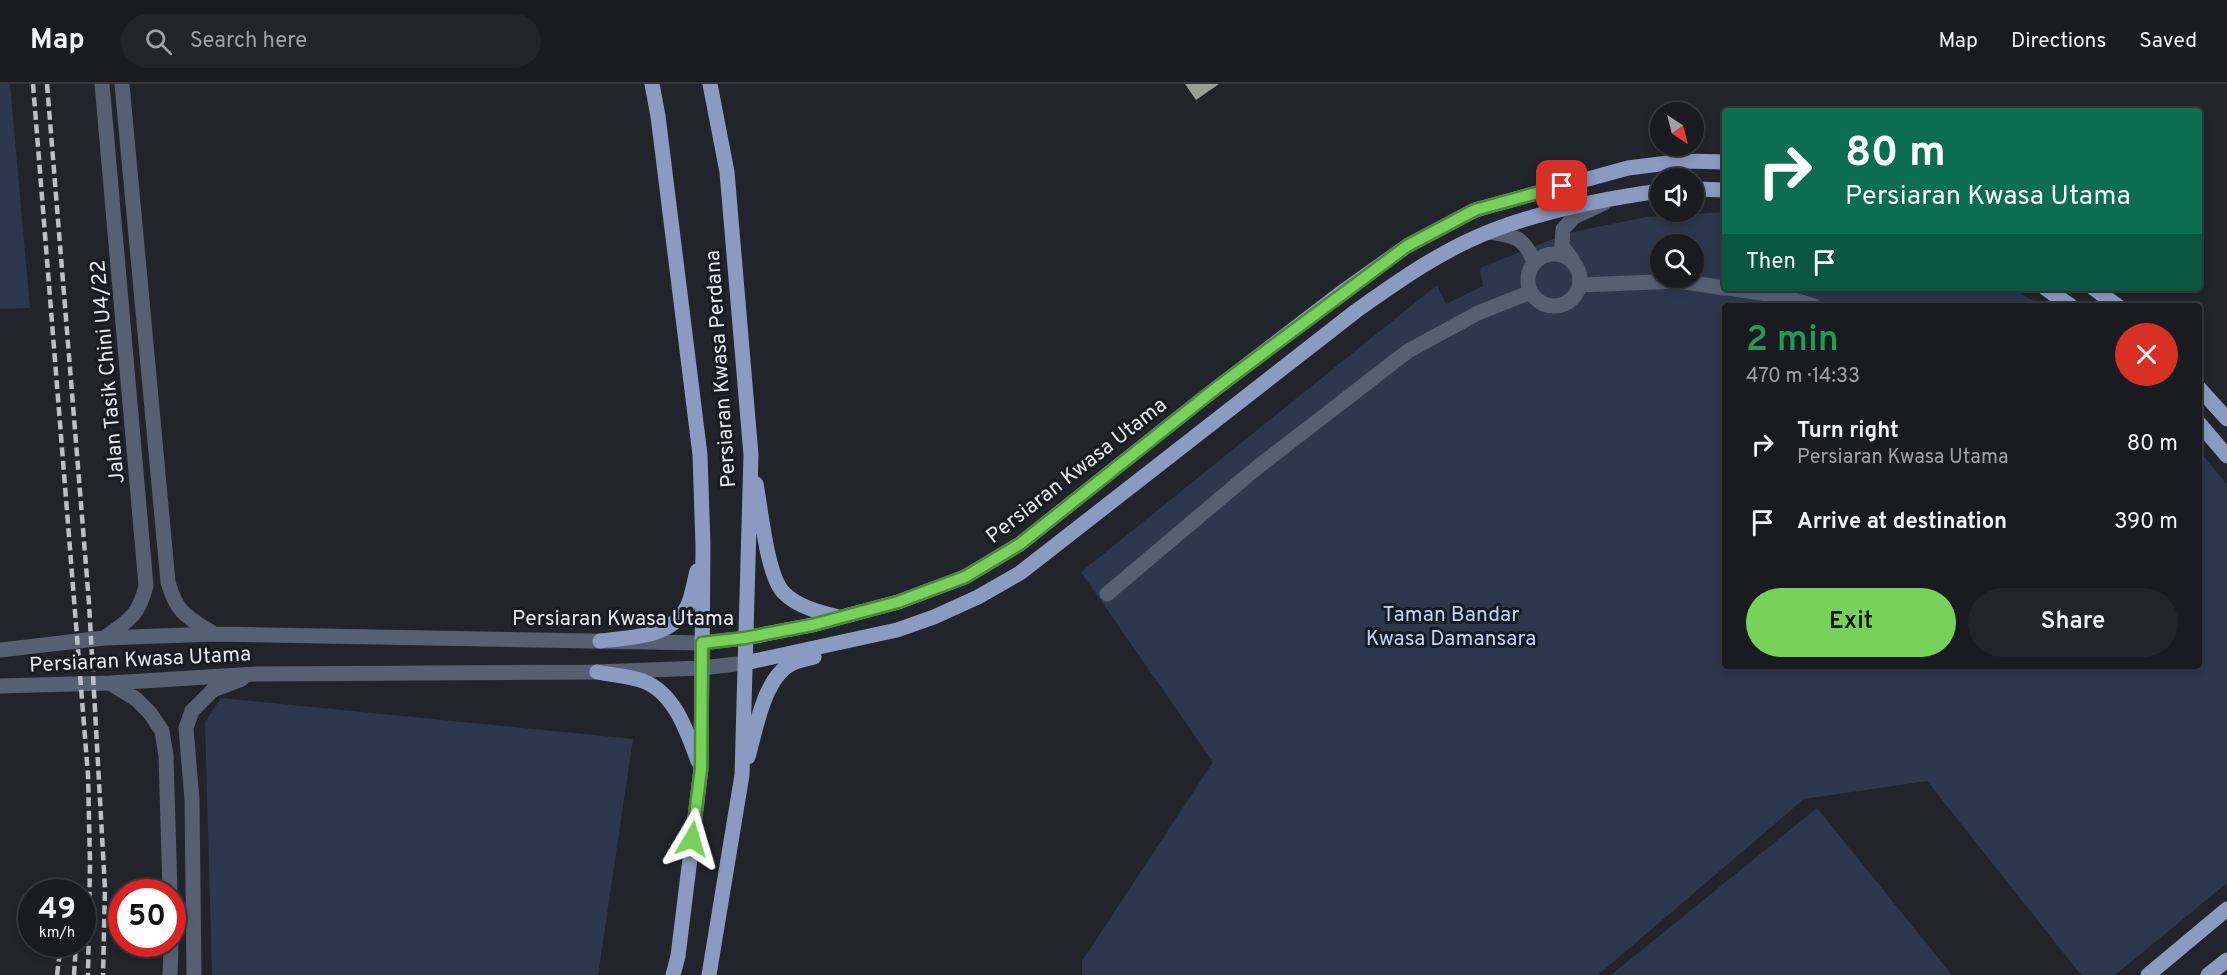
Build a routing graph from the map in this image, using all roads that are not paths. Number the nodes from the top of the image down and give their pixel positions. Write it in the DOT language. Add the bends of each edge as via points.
graph roads {
  1 [pos="102,84"];
  2 [pos="122,84"];
  3 [pos="652,84"];
  4 [pos="710,84"];
  5 [pos="1722,162"];
  6 [pos="1704,189"];
  7 [pos="1722,190"];
  8 [pos="1650,192"];
  9 [pos="1618,197"];
  10 [pos="1489,232"];
  11 [pos="1572,259"];
  12 [pos="1534,262"];
  13 [pos="1580,285"];
  14 [pos="1722,287"];
  15 [pos="1747,291"];
  16 [pos="2049,291"];
  17 [pos="2097,291"];
  18 [pos="1530,292"];
  19 [pos="1804,303"];
  20 [pos="2067,303"];
  21 [pos="2114,303"];
  22 [pos="2202,391"];
  23 [pos="2227,419"];
  24 [pos="2202,427"];
  25 [pos="2202,438"];
  26 [pos="2216,443"];
  27 [pos="751,455"];
  28 [pos="2227,456"];
  29 [pos="703,546"];
  30 [pos="1107,594"];
  31 [pos="840,618"];
  32 [pos="897,630"];
  33 [pos="214,634"];
  34 [pos="105,638"];
  35 [pos="745,638"];
  36 [pos="600,641"];
  37 [pos="702,643"];
  38 [pos="0,650"];
  39 [pos="745,663"];
  40 [pos="702,668"];
  41 [pos="597,672"];
  42 [pos="256,674"];
  43 [pos="110,683"];
  44 [pos="0,686"];
  45 [pos="701,769"];
  46 [pos="742,775"];
  47 [pos="170,879"];
  48 [pos="2227,909"];
  49 [pos="171,957"];
  50 [pos="2227,960"];
  51 [pos="170,975"];
  52 [pos="194,975"];
  53 [pos="673,975"];
  54 [pos="710,975"];
  55 [pos="2148,975"];
  56 [pos="2208,975"];
  1 -- 34 [label="street, Jalan Tasik Chini U4/22" via="146,586 135,613"];
  2 -- 33 [label="street, Jalan Tasik Chini U4/22" via="168,582 173,601 186,616"];
  3 -- 29 [label="main road, Persiaran Kwasa Perdana" via="700,455"];
  4 -- 27 [label="main road, Persiaran Kwasa Perdana" via="727,172"];
  5 -- 31 [label="main road, Persiaran Kwasa Utama" via="1684,161 1628,168 1475,210 1407,246 1345,290 1020,544 965,577"];
  6 -- 7 [label="main road"];
  8 -- 9 [label="main road, Persiaran Kwasa Utama"];
  9 -- 10 [label="main road, Persiaran Kwasa Utama" via="1557,209"];
  9 -- 11 [label="street" via="1574,217 1563,230 1562,246"];
  10 -- 12 [label="street" via="1515,237 1528,246"];
  10 -- 32 [label="main road, Persiaran Kwasa Utama" via="1409,273 1356,311 1020,573 978,597"];
  11 -- 12 [label="street" via="1555,253"];
  11 -- 13 [label="street" via="1578,267"];
  12 -- 18 [label="street" via="1528,274"];
  13 -- 14 [label="street" via="1678,281"];
  13 -- 18 [label="street" via="1573,299 1558,306 1542,303"];
  15 -- 19 [label="street"];
  16 -- 20 [label="main road"];
  17 -- 21 [label="main road"];
  18 -- 30 [label="street" via="1478,313 1408,351 1254,470"];
  22 -- 23 [label="main road"];
  24 -- 26 [label="main road"];
  25 -- 26 [label="street"];
  26 -- 28 [label="main road"];
  27 -- 31 [label="main road" via="772,573 781,591 812,610"];
  27 -- 35 [label="main road, Persiaran Kwasa Perdana"];
  29 -- 36 [label="main road" via="687,607 678,619 658,633"];
  29 -- 37 [label="main road, Persiaran Kwasa Perdana"];
  31 -- 35 [label="main road, Persiaran Kwasa Utama"];
  32 -- 39 [label="main road, Persiaran Kwasa Utama"];
  32 -- 46 [label="main road" via="791,664 778,675 769,688"];
  33 -- 34 [label="street, Persiaran Kwasa Utama"];
  33 -- 36 [label="street, Persiaran Kwasa Utama"];
  34 -- 38 [label="street, Persiaran Kwasa Utama"];
  35 -- 37 [label="street, Persiaran Kwasa Utama"];
  35 -- 39 [label="main road, Persiaran Kwasa Perdana"];
  36 -- 37 [label="street, Persiaran Kwasa Utama"];
  37 -- 40 [label="main road, Persiaran Kwasa Perdana"];
  39 -- 40 [label="street, Persiaran Kwasa Utama"];
  39 -- 46 [label="main road, Persiaran Kwasa Perdana"];
  40 -- 41 [label="street, Persiaran Kwasa Utama"];
  40 -- 45 [label="main road, Persiaran Kwasa Perdana"];
  41 -- 42 [label="street, Persiaran Kwasa Utama"];
  41 -- 45 [label="main road" via="657,687 684,726"];
  42 -- 43 [label="street, Persiaran Kwasa Utama"];
  42 -- 52 [label="street" via="213,690 192,711 186,728 192,800"];
  43 -- 44 [label="street, Persiaran Kwasa Utama"];
  43 -- 47 [label="street" via="136,699 162,731"];
  45 -- 53 [label="main road, Persiaran Kwasa Perdana"];
  46 -- 54 [label="main road, Persiaran Kwasa Perdana"];
  48 -- 55 [label="main road"];
  49 -- 51 [label="street"];
  50 -- 56 [label="main road"];
}
